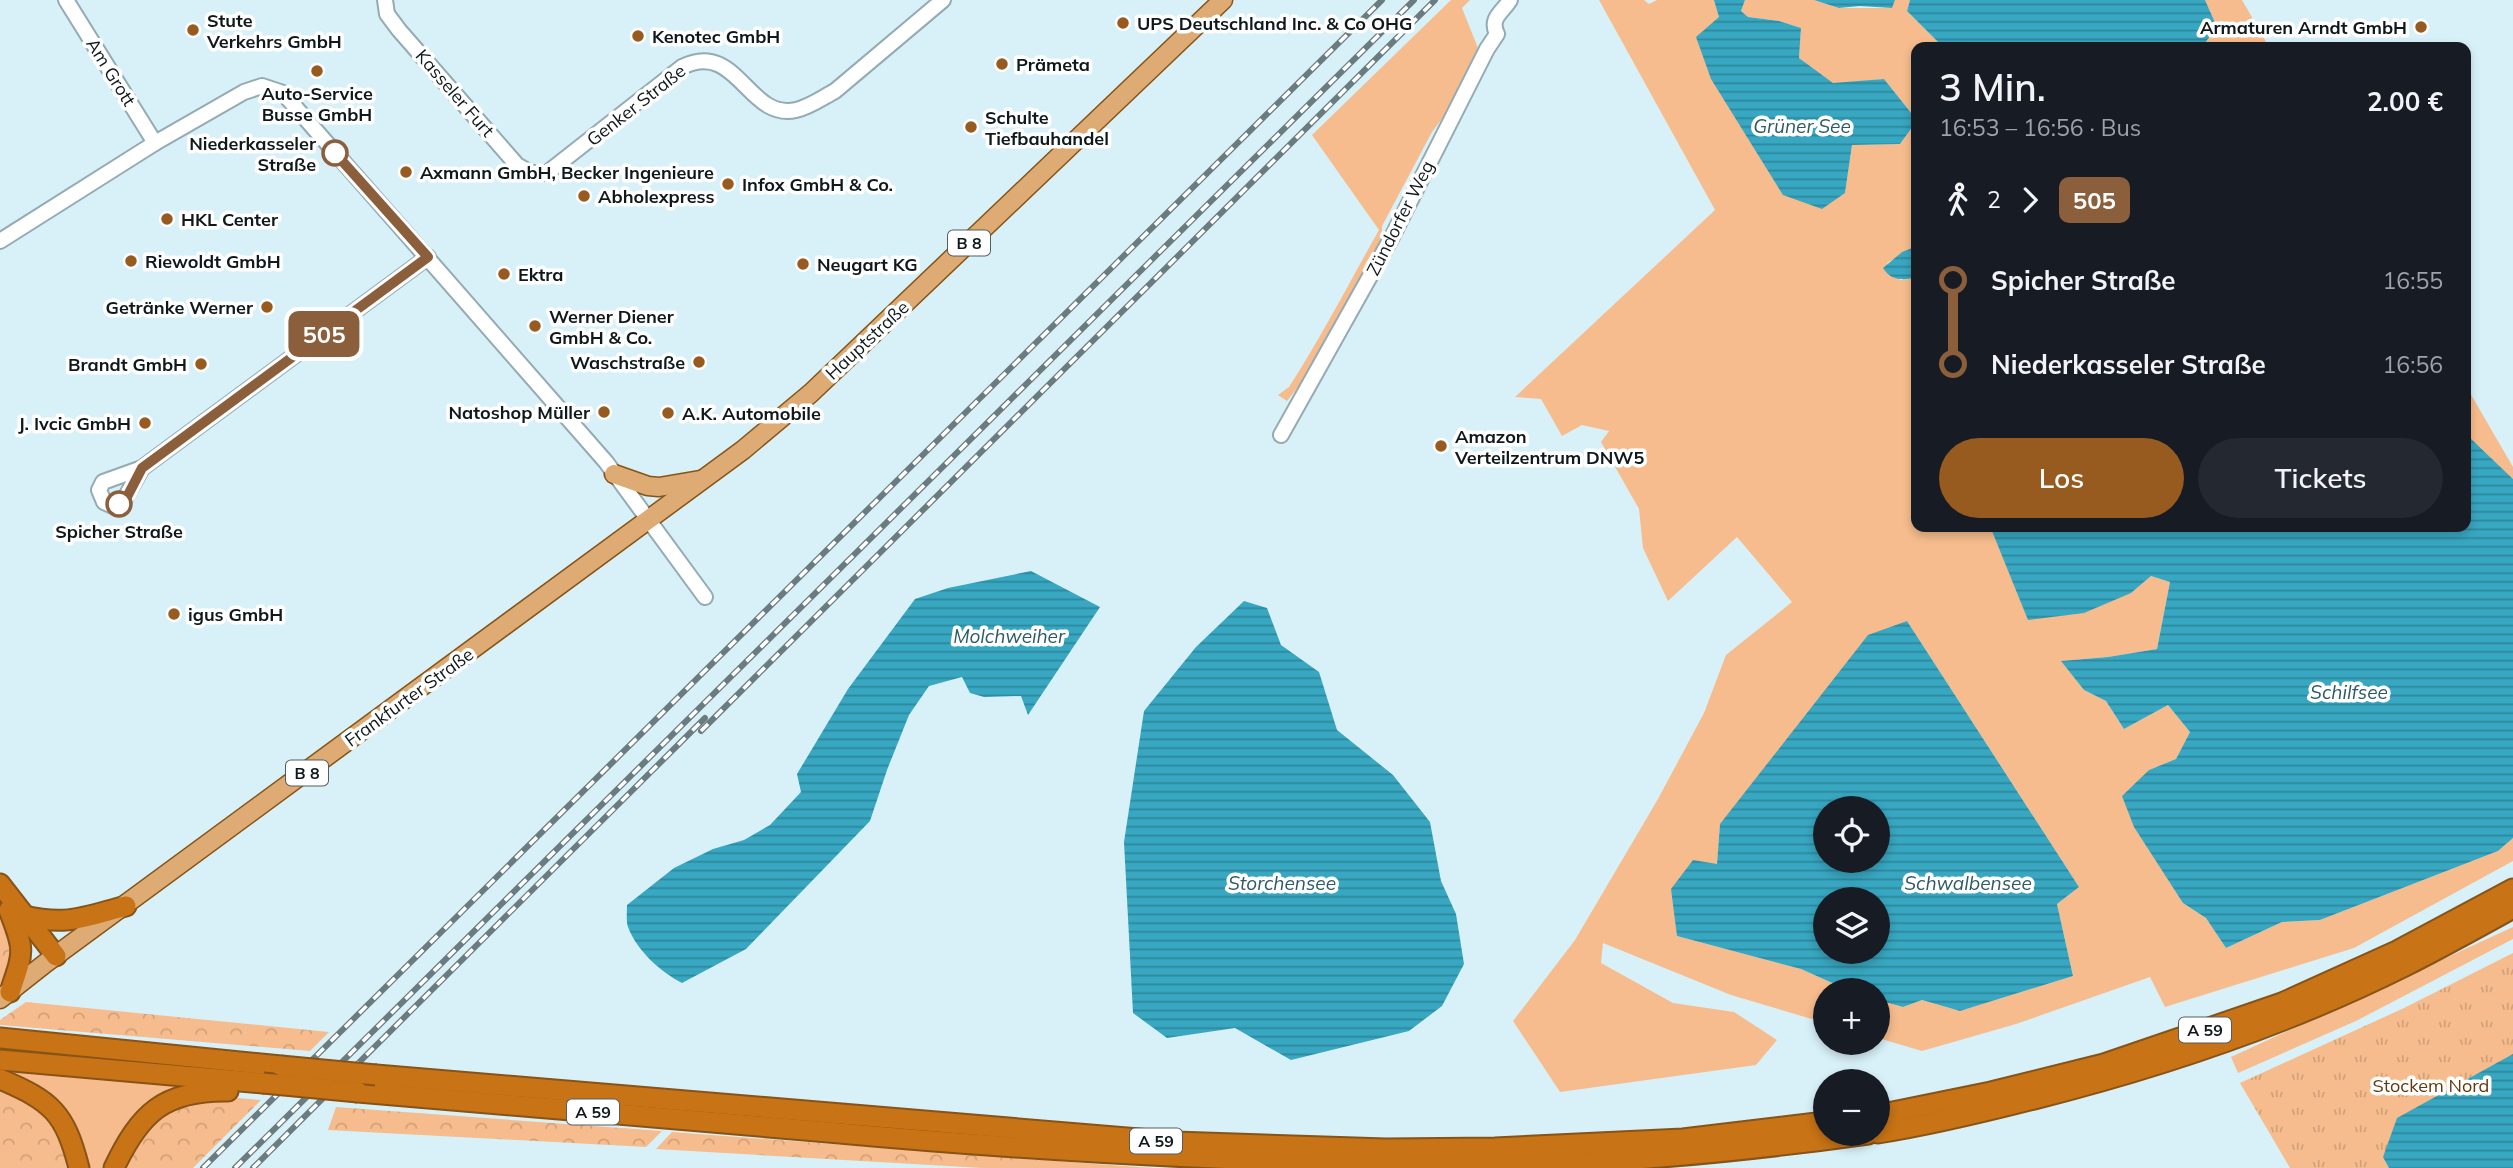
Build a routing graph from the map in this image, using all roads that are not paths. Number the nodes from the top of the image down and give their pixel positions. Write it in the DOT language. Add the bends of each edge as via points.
graph roads {
  1 [pos="66,0"];
  2 [pos="943,0"];
  3 [pos="1223,0"];
  4 [pos="1510,0"];
  5 [pos="384,2"];
  6 [pos="155,144"];
  7 [pos="535,174"];
  8 [pos="0,241"];
  9 [pos="428,257"];
  10 [pos="1281,435"];
  11 [pos="142,468"];
  12 [pos="614,474"];
  13 [pos="706,478"];
  14 [pos="649,520"];
  15 [pos="705,597"];
  16 [pos="0,884"];
  17 [pos="2513,889"];
  18 [pos="125,906"];
  19 [pos="11,908"];
  20 [pos="2513,908"];
  21 [pos="51,959"];
  22 [pos="5,995"];
  23 [pos="2,1038"];
  24 [pos="0,1060"];
  25 [pos="0,1079"];
  26 [pos="259,1088"];
  27 [pos="1890,1113"];
  28 [pos="1813,1123"];
  29 [pos="1890,1130"];
  30 [pos="1813,1142"];
  31 [pos="79,1168"];
  32 [pos="114,1168"];
  1 -- 6 [label="street, Am Grott"];
  2 -- 7 [label="street, Genker Straße" via="816,102 794,111 770,108 721,65 694,61 547,173"];
  3 -- 13 [label="main road, Hauptstraße / B 8" via="811,393"];
  4 -- 10 [label="street, Zündorfer Weg" via="1496,16 1497,34 1392,237"];
  5 -- 7 [label="street, Kasseler Furt" via="400,30 517,165"];
  6 -- 8 [label="street"];
  6 -- 9 [label="street" via="252,88 275,89"];
  9 -- 11 [label="street"];
  9 -- 12 [label="street"];
  12 -- 13 [label="main road" via="659,487"];
  12 -- 14 [label="street"];
  13 -- 14 [label="main road, Hauptstraße / B 8"];
  14 -- 15 [label="street"];
  14 -- 18 [label="main road, Frankfurter Straße / B 8"];
  16 -- 19 [label="highway"];
  17 -- 27 [label="highway, A 59" via="2397,951 2282,1003 2104,1064"];
  18 -- 19 [label="highway" via="50,922"];
  18 -- 21 [label="main road, Frankfurter Straße / B 8"];
  19 -- 21 [label="highway"];
  19 -- 22 [label="highway" via="22,944 21,959"];
  20 -- 29 [label="highway, A 59" via="2404,967 2202,1050 2084,1086"];
  21 -- 22 [label="main road, Frankfurter Straße / B 8"];
  23 -- 28 [label="highway, A 59, bridge" via="376,1075 1202,1143 1386,1149 1578,1146"];
  24 -- 26 [label="highway, A 59"];
  25 -- 31 [label="highway" via="31,1092 57,1113 71,1138"];
  26 -- 30 [label="highway, A 59, bridge" via="318,1088 1138,1156 1366,1165 1588,1162"];
  26 -- 32 [label="highway, A 59" via="207,1090 165,1103 129,1136"];
}
